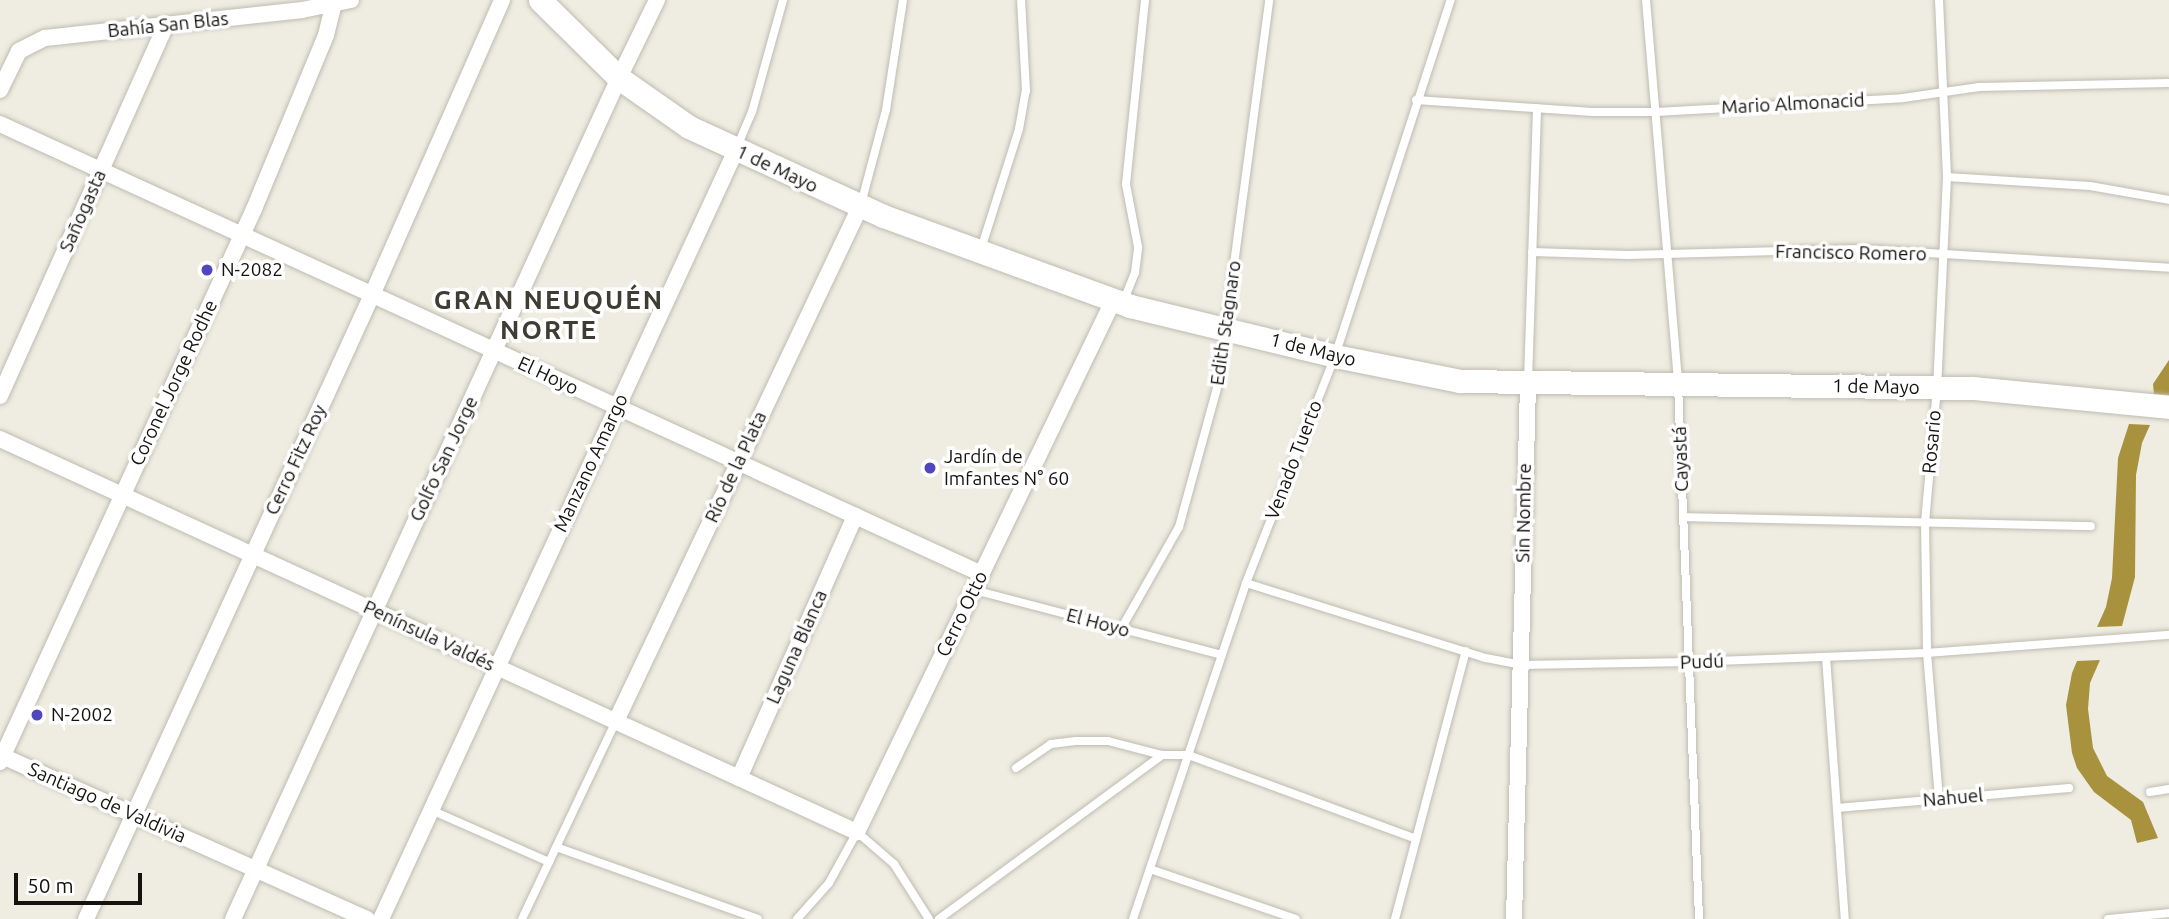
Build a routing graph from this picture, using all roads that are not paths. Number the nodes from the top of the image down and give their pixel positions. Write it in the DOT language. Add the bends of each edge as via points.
graph roads {
  1 [pos="351,0"];
  2 [pos="502,0"];
  3 [pos="540,0"];
  4 [pos="657,0"];
  5 [pos="783,0"];
  6 [pos="903,0"];
  7 [pos="1021,0"];
  8 [pos="1145,0"];
  9 [pos="1269,0"];
  10 [pos="1451,0"];
  11 [pos="1646,0"];
  12 [pos="1939,0"];
  13 [pos="335,1"];
  14 [pos="166,25"];
  15 [pos="619,78"];
  16 [pos="2169,83"];
  17 [pos="0,90"];
  18 [pos="1943,91"];
  19 [pos="1416,100"];
  20 [pos="1537,108"];
  21 [pos="1656,112"];
  22 [pos="0,124"];
  23 [pos="736,150"];
  24 [pos="101,171"];
  25 [pos="1947,177"];
  26 [pos="2169,200"];
  27 [pos="860,206"];
  28 [pos="242,235"];
  29 [pos="980,253"];
  30 [pos="1532,253"];
  31 [pos="1667,254"];
  32 [pos="1943,254"];
  33 [pos="2169,268"];
  34 [pos="372,295"];
  35 [pos="1118,302"];
  36 [pos="1227,328"];
  37 [pos="494,351"];
  38 [pos="1335,356"];
  39 [pos="1528,383"];
  40 [pos="1678,384"];
  41 [pos="1937,388"];
  42 [pos="0,396"];
  43 [pos="617,407"];
  44 [pos="2169,407"];
  45 [pos="0,439"];
  46 [pos="738,463"];
  47 [pos="122,495"];
  48 [pos="855,516"];
  49 [pos="1683,517"];
  50 [pos="1925,522"];
  51 [pos="2091,526"];
  52 [pos="253,555"];
  53 [pos="982,574"];
  54 [pos="1246,583"];
  55 [pos="974,590"];
  56 [pos="374,611"];
  57 [pos="1121,629"];
  58 [pos="2169,635"];
  59 [pos="1466,651"];
  60 [pos="1927,653"];
  61 [pos="1222,655"];
  62 [pos="1826,657"];
  63 [pos="1690,662"];
  64 [pos="1521,665"];
  65 [pos="497,667"];
  66 [pos="616,721"];
  67 [pos="1162,755"];
  68 [pos="1188,755"];
  69 [pos="1,758"];
  70 [pos="1016,768"];
  71 [pos="739,778"];
  72 [pos="2068,788"];
  73 [pos="2169,789"];
  74 [pos="2150,792"];
  75 [pos="1939,800"];
  76 [pos="1837,808"];
  77 [pos="431,810"];
  78 [pos="134,815"];
  79 [pos="858,832"];
  80 [pos="1416,839"];
  81 [pos="556,847"];
  82 [pos="549,862"];
  83 [pos="256,869"];
  84 [pos="1150,869"];
  85 [pos="2169,913"];
  86 [pos="86,919"];
  87 [pos="233,919"];
  88 [pos="367,919"];
  89 [pos="381,919"];
  90 [pos="522,919"];
  91 [pos="758,919"];
  92 [pos="797,919"];
  93 [pos="929,919"];
  94 [pos="939,919"];
  95 [pos="1133,919"];
  96 [pos="1296,919"];
  97 [pos="1395,919"];
  98 [pos="1514,919"];
  99 [pos="1699,919"];
  100 [pos="1845,919"];
  101 [pos="2108,919"];
  1 -- 13 [label="street, Bahía San Blas"];
  2 -- 34 [label="street, Cerro Fitz Roy"];
  3 -- 15 [label="street, 1 de Mayo"];
  4 -- 15 [label="street, Golfo San Jorge"];
  5 -- 23 [label="lane, Manzano Amargo" via="752,112"];
  6 -- 27 [label="lane, Río de la Plata" via="886,110"];
  7 -- 29 [label="lane" via="1026,91 1019,129"];
  8 -- 35 [label="lane" via="1126,184 1138,247 1135,273"];
  9 -- 36 [label="lane, Edith Stagnaro"];
  10 -- 19 [label="lane, Venado Tuerto"];
  11 -- 21 [label="lane, Cayastá"];
  12 -- 18 [label="lane, Rosario"];
  13 -- 14 [label="street, Bahía San Blas" via="302,10"];
  13 -- 28 [label="street, Coronel Jorge Rodhe" via="323,42"];
  14 -- 17 [label="street, Bahía San Blas" via="45,38 26,45 15,57"];
  14 -- 24 [label="street, Sañogasta"];
  15 -- 23 [label="street, 1 de Mayo" via="663,111"];
  15 -- 37 [label="street, Golfo San Jorge"];
  16 -- 18 [label="lane, Mario Almonacid"];
  18 -- 21 [label="lane, Mario Almonacid" via="1903,98"];
  18 -- 25 [label="lane, Rosario"];
  19 -- 20 [label="lane, Mario Almonacid"];
  19 -- 38 [label="lane, Venado Tuerto"];
  20 -- 21 [label="lane, Mario Almonacid"];
  20 -- 30 [label="lane, Sin Nombre"];
  21 -- 31 [label="lane, Cayastá"];
  22 -- 24 [label="street, El Hoyo"];
  23 -- 27 [label="street, 1 de Mayo"];
  23 -- 43 [label="street, Manzano Amargo"];
  24 -- 28 [label="street, El Hoyo"];
  24 -- 42 [label="street, Sañogasta"];
  25 -- 26 [label="lane" via="2077,185"];
  25 -- 32 [label="lane, Rosario"];
  27 -- 29 [label="street, 1 de Mayo"];
  27 -- 46 [label="street, Río de la Plata"];
  28 -- 34 [label="street, El Hoyo"];
  28 -- 47 [label="street, Coronel Jorge Rodhe"];
  29 -- 35 [label="street, 1 de Mayo"];
  30 -- 31 [label="lane, Francisco Romero"];
  30 -- 39 [label="lane, Sin Nombre"];
  31 -- 32 [label="lane, Francisco Romero" via="1862,249"];
  31 -- 40 [label="lane, Cayastá"];
  32 -- 33 [label="lane, Francisco Romero"];
  32 -- 41 [label="lane, Rosario"];
  34 -- 37 [label="street, El Hoyo"];
  34 -- 52 [label="street, Cerro Fitz Roy"];
  35 -- 36 [label="street, 1 de Mayo"];
  35 -- 53 [label="street, Cerro Otto"];
  36 -- 38 [label="street, 1 de Mayo"];
  36 -- 57 [label="lane, Edith Stagnaro" via="1218,384 1182,517"];
  37 -- 43 [label="street, El Hoyo"];
  37 -- 56 [label="street, Golfo San Jorge"];
  38 -- 39 [label="street, 1 de Mayo" via="1460,381"];
  38 -- 54 [label="lane, Venado Tuerto"];
  39 -- 40 [label="street, 1 de Mayo"];
  39 -- 64 [label="street, Sin Nombre"];
  40 -- 41 [label="street, 1 de Mayo"];
  40 -- 49 [label="lane, Cayastá"];
  41 -- 44 [label="street, 1 de Mayo"];
  41 -- 50 [label="lane, Rosario"];
  43 -- 46 [label="street, El Hoyo"];
  43 -- 65 [label="street, Manzano Amargo"];
  45 -- 47 [label="street, Península Valdés"];
  46 -- 48 [label="street, El Hoyo"];
  46 -- 66 [label="street, Río de la Plata"];
  47 -- 52 [label="street, Península Valdés"];
  47 -- 69 [label="street, Coronel Jorge Rodhe"];
  48 -- 53 [label="street, El Hoyo"];
  48 -- 71 [label="street, Laguna Blanca"];
  49 -- 50 [label="lane"];
  49 -- 63 [label="lane, Cayastá"];
  50 -- 51 [label="lane"];
  50 -- 60 [label="lane, Rosario"];
  52 -- 56 [label="street, Península Valdés"];
  52 -- 78 [label="street, Cerro Fitz Roy"];
  53 -- 55 [label="street, Cerro Otto"];
  54 -- 59 [label="lane, Pudú"];
  54 -- 61 [label="lane, Venado Tuerto"];
  55 -- 57 [label="lane, El Hoyo"];
  55 -- 79 [label="street, Cerro Otto"];
  56 -- 65 [label="street, Península Valdés"];
  56 -- 83 [label="street, Golfo San Jorge"];
  57 -- 61 [label="lane, El Hoyo"];
  58 -- 60 [label="lane, Pudú"];
  59 -- 64 [label="lane, Pudú"];
  59 -- 80 [label="lane"];
  60 -- 62 [label="lane, Pudú"];
  60 -- 75 [label="lane, Rosario"];
  61 -- 68 [label="lane, Venado Tuerto"];
  62 -- 63 [label="lane, Pudú"];
  62 -- 76 [label="lane"];
  63 -- 64 [label="lane, Pudú"];
  63 -- 99 [label="lane, Cayastá"];
  64 -- 98 [label="street, Sin Nombre"];
  65 -- 66 [label="street, Península Valdés"];
  65 -- 77 [label="street, Manzano Amargo"];
  66 -- 71 [label="street, Península Valdés"];
  66 -- 81 [label="lane, Río de la Plata"];
  67 -- 68 [label="lane"];
  67 -- 70 [label="lane" via="1108,741 1076,741 1051,744"];
  67 -- 94 [label="lane"];
  68 -- 80 [label="lane"];
  68 -- 84 [label="lane, Venado Tuerto"];
  69 -- 78 [label="street, Santiago de Valdivia"];
  71 -- 79 [label="street, Península Valdés"];
  72 -- 75 [label="lane, Nahuel"];
  73 -- 74 [label="lane"];
  75 -- 76 [label="lane, Nahuel"];
  76 -- 100 [label="lane"];
  77 -- 82 [label="lane"];
  77 -- 89 [label="street, Manzano Amargo"];
  78 -- 83 [label="street, Santiago de Valdivia"];
  78 -- 86 [label="street, Cerro Fitz Roy"];
  79 -- 92 [label="lane, Cerro Otto" via="829,883"];
  79 -- 93 [label="lane" via="894,864"];
  80 -- 97 [label="lane"];
  81 -- 82 [label="lane, Río de la Plata"];
  81 -- 91 [label="lane"];
  82 -- 90 [label="lane, Río de la Plata"];
  83 -- 87 [label="street, Golfo San Jorge"];
  83 -- 88 [label="street, Santiago de Valdivia"];
  84 -- 95 [label="lane, Venado Tuerto"];
  84 -- 96 [label="lane"];
  85 -- 101 [label="lane"];
}
